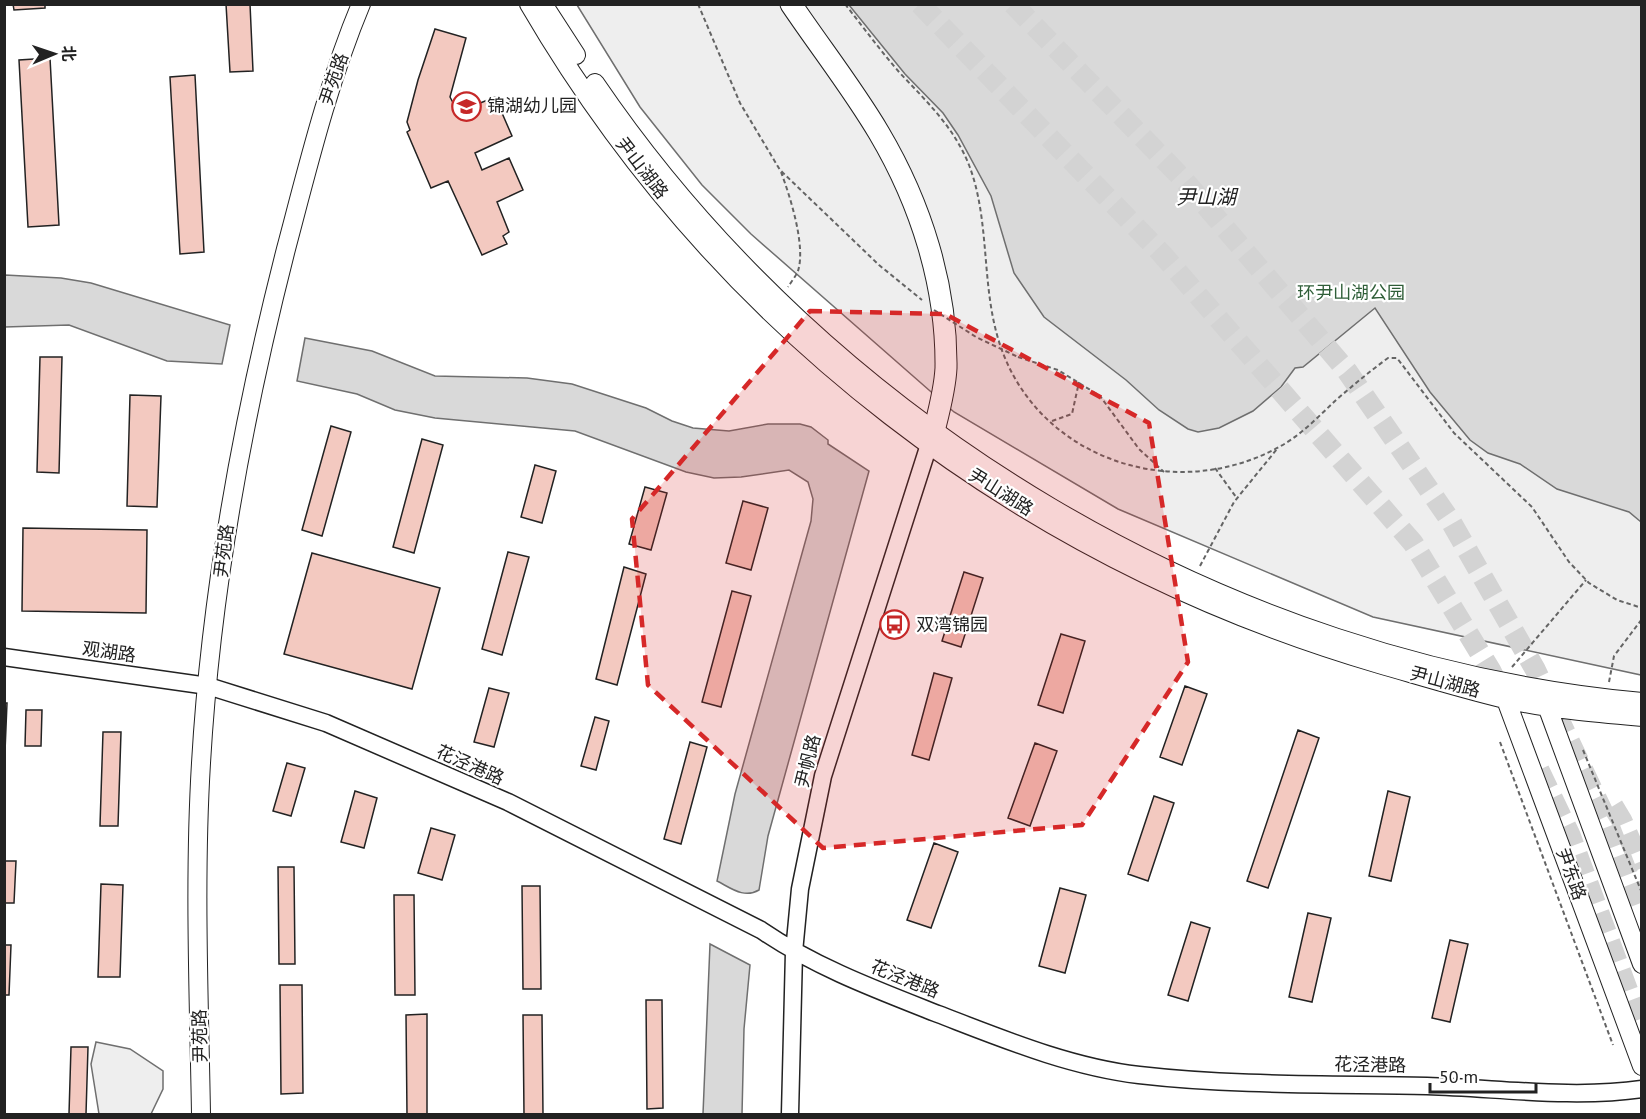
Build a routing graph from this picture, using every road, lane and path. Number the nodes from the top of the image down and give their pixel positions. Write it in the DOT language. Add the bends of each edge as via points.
graph roads {
  1 [pos="361,4"];
  2 [pos="529,4"];
  3 [pos="543,4"];
  4 [pos="698,4"];
  5 [pos="791,4"];
  6 [pos="845,4"];
  7 [pos="780,170"];
  8 [pos="780,300"];
  9 [pos="1079,382"];
  10 [pos="1050,421"];
  11 [pos="932,440"];
  12 [pos="1279,447"];
  13 [pos="1215,468"];
  14 [pos="1164,472"];
  15 [pos="1237,498"];
  16 [pos="1586,580"];
  17 [pos="1192,581"];
  18 [pos="1641,608"];
  19 [pos="1641,620"];
  20 [pos="4,657"];
  21 [pos="208,686"];
  22 [pos="1503,690"];
  23 [pos="1606,698"];
  24 [pos="1545,699"];
  25 [pos="1641,702"];
  26 [pos="1641,717"];
  27 [pos="1500,742"];
  28 [pos="1583,750"];
  29 [pos="1641,893"];
  30 [pos="794,952"];
  31 [pos="1641,964"];
  32 [pos="1613,1045"];
  33 [pos="1641,1066"];
  34 [pos="1641,1089"];
  35 [pos="201,1114"];
  36 [pos="790,1114"];
  1 -- 21 [label="main road, 尹苑路" via="318,124 264,336 230,498"];
  2 -- 11 [label="main road, 尹山湖路" via="643,172 698,238 818,357"];
  3 -- 8 [label="main road, 尹山湖路" via="647,155 701,221"];
  4 -- 7 [label="path" via="740,104"];
  5 -- 11 [label="highway" via="879,133 907,189 934,258 944,321 946,371"];
  6 -- 10 [label="path" via="937,111 956,139 976,194 996,331 1022,389"];
  7 -- 8 [label="path" via="791,198 799,239 798,271"];
  7 -- 9 [label="path, bridge" via="879,265 934,310 976,337"];
  8 -- 11 [label="main road, 尹山湖路"];
  9 -- 10 [label="path" via="1072,414"];
  9 -- 14 [label="path" via="1100,396 1139,449"];
  10 -- 14 [label="path" via="1075,442 1107,460"];
  11 -- 17 [label="main road, 尹山湖路" via="1068,518"];
  11 -- 22 [label="main road, 尹山湖路" via="1064,531 1209,605 1337,651"];
  11 -- 30 [label="street, 尹帆路" via="823,776 800,889"];
  12 -- 13 [label="path"];
  12 -- 15 [label="path"];
  12 -- 16 [label="path" via="1370,371 1388,358 1397,358 1454,433 1532,507"];
  13 -- 14 [label="path"];
  13 -- 15 [label="path"];
  15 -- 17 [label="path"];
  16 -- 18 [label="path" via="1617,600"];
  16 -- 22 [label="path" via="1534,638"];
  17 -- 22 [label="main road, 尹山湖路" via="1337,637"];
  19 -- 23 [label="path" via="1614,656"];
  20 -- 21 [label="street, 观湖路"];
  21 -- 30 [label="street, 花泾港路" via="326,723 508,802 761,930"];
  21 -- 35 [label="main road, 尹苑路" via="198,848"];
  22 -- 24 [label="main road, 尹山湖路"];
  22 -- 33 [label="main road, 尹东路"];
  23 -- 24 [label="main road, 尹山湖路"];
  23 -- 25 [label="main road, 尹山湖路"];
  24 -- 26 [label="main road, 尹山湖路"];
  24 -- 31 [label="main road, 尹东路"];
  27 -- 32 [label="path"];
  28 -- 29 [label="path"];
  30 -- 34 [label="street, 花泾港路" via="1000,1038 1091,1067 1138,1075 1212,1082 1609,1093"];
  30 -- 36 [label="street, 尹帆路"];
}
